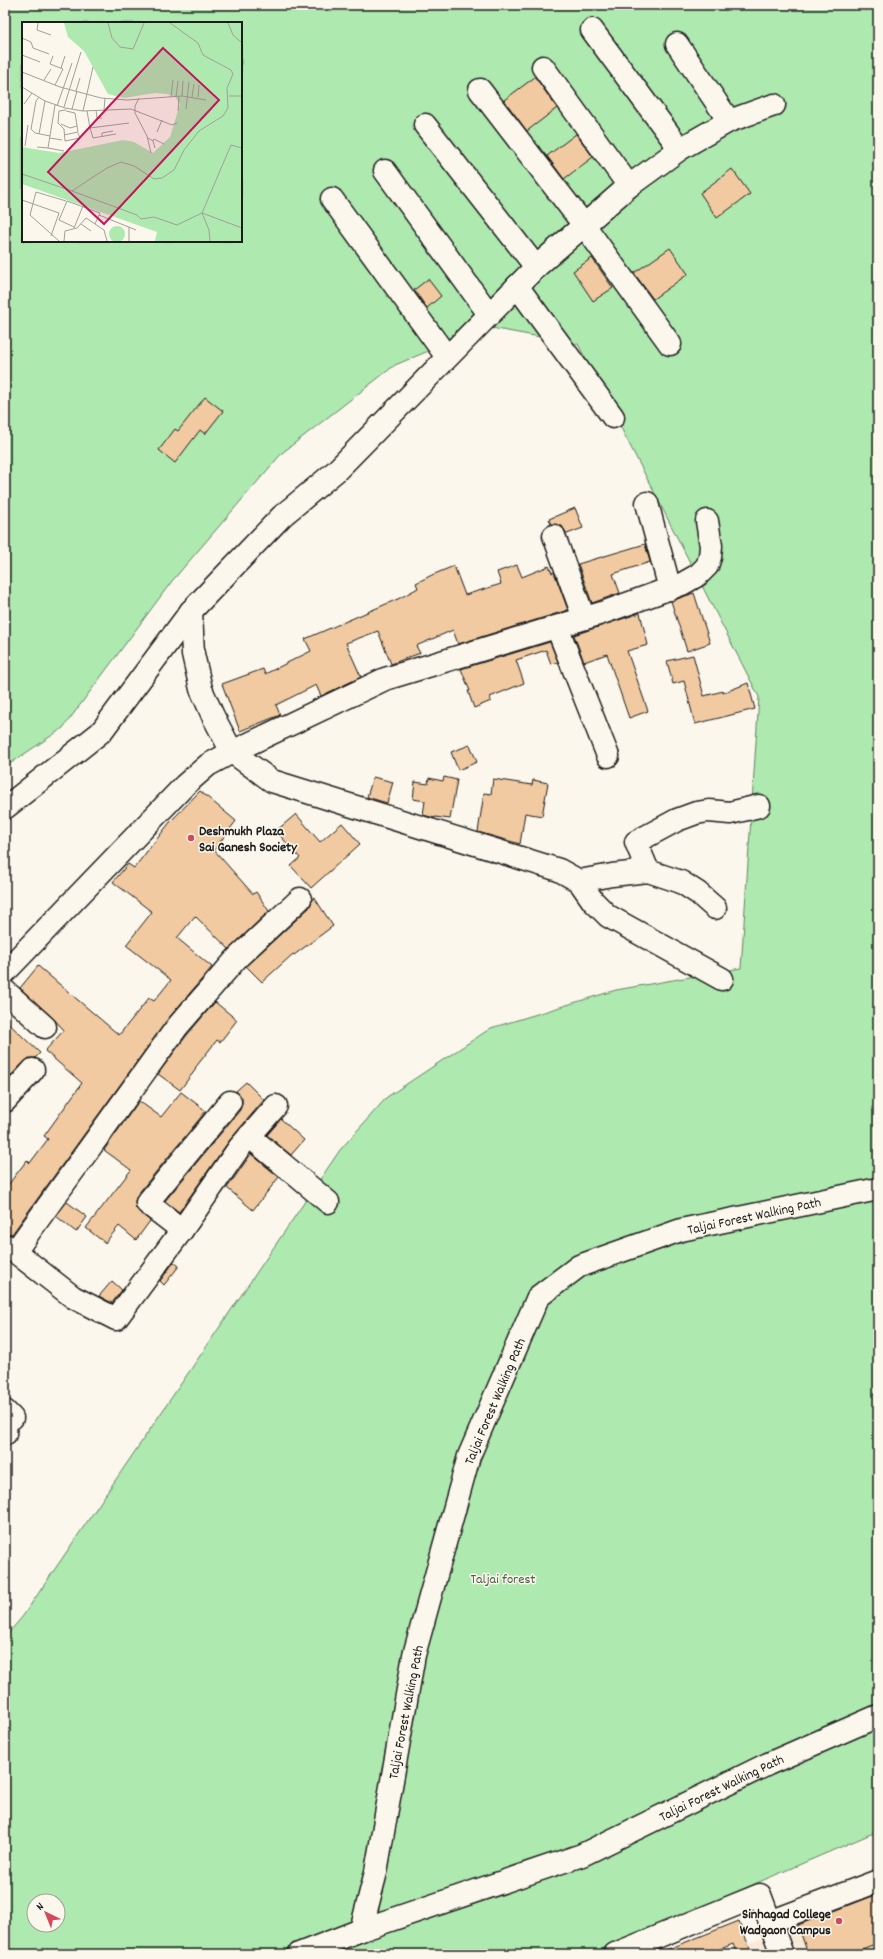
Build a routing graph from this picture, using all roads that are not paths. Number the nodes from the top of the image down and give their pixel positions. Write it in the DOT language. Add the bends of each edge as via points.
graph roads {
  1 [pos="592,30"];
  2 [pos="678,44"];
  3 [pos="543,67"];
  4 [pos="480,90"];
  5 [pos="774,105"];
  6 [pos="729,121"];
  7 [pos="425,125"];
  8 [pos="680,149"];
  9 [pos="385,170"];
  10 [pos="629,186"];
  11 [pos="332,199"];
  12 [pos="584,225"];
  13 [pos="536,267"];
  14 [pos="517,286"];
  15 [pos="489,314"];
  16 [pos="670,344"];
  17 [pos="447,357"];
  18 [pos="613,417"];
  19 [pos="647,502"];
  20 [pos="707,521"];
  21 [pos="554,536"];
  22 [pos="670,589"];
  23 [pos="191,611"];
  24 [pos="584,618"];
  25 [pos="557,626"];
  26 [pos="232,752"];
  27 [pos="608,756"];
  28 [pos="759,806"];
  29 [pos="5,808"];
  30 [pos="648,871"];
  31 [pos="579,881"];
  32 [pos="300,899"];
  33 [pos="715,908"];
  34 [pos="5,972"];
  35 [pos="722,979"];
  36 [pos="5,991"];
  37 [pos="45,1027"];
  38 [pos="33,1070"];
  39 [pos="5,1101"];
  40 [pos="230,1102"];
  41 [pos="276,1106"];
  42 [pos="249,1136"];
  43 [pos="878,1189"];
  44 [pos="328,1202"];
  45 [pos="182,1230"];
  46 [pos="9,1248"];
  47 [pos="5,1411"];
  48 [pos="5,1434"];
  49 [pos="878,1716"];
  50 [pos="878,1881"];
  51 [pos="770,1922"];
  52 [pos="361,1930"];
  53 [pos="299,1954"];
  54 [pos="615,1954"];
  55 [pos="782,1954"];
  1 -- 8 [label="street"];
  2 -- 6 [label="street"];
  3 -- 10 [label="street"];
  4 -- 12 [label="street"];
  5 -- 6 [label="street"];
  6 -- 8 [label="street"];
  7 -- 13 [label="street"];
  8 -- 10 [label="street"];
  9 -- 15 [label="street"];
  10 -- 12 [label="street"];
  11 -- 17 [label="street"];
  12 -- 13 [label="street"];
  12 -- 16 [label="street"];
  13 -- 14 [label="street"];
  14 -- 15 [label="street"];
  14 -- 18 [label="street"];
  15 -- 17 [label="street"];
  17 -- 23 [label="street" via="336,471 282,516"];
  19 -- 22 [label="street"];
  20 -- 22 [label="street" via="711,546 707,566 698,575"];
  21 -- 24 [label="street"];
  22 -- 24 [label="street"];
  23 -- 26 [label="street" via="193,654 201,689"];
  23 -- 29 [label="street" via="101,732"];
  24 -- 25 [label="street"];
  25 -- 26 [label="street" via="384,679"];
  25 -- 27 [label="street"];
  26 -- 31 [label="street" via="272,781 559,870"];
  26 -- 34 [label="street" via="208,765 185,785"];
  28 -- 30 [label="street" via="730,814 709,811 696,813 636,842"];
  30 -- 31 [label="street"];
  30 -- 33 [label="street" via="681,882"];
  31 -- 35 [label="street" via="608,916"];
  32 -- 46 [label="street" via="237,958 177,1027 22,1242"];
  36 -- 37 [label="street"];
  38 -- 39 [label="street"];
  40 -- 45 [label="street" via="147,1204"];
  41 -- 42 [label="street"];
  42 -- 44 [label="street"];
  42 -- 45 [label="street"];
  43 -- 52 [label="street, Taljai Forest Walking Path" via="681,1230 579,1266 538,1297 469,1456 414,1655 376,1872"];
  45 -- 46 [label="street" via="116,1319 73,1297"];
  47 -- 48 [label="street" via="12,1418 6,1421"];
  49 -- 52 [label="street, Taljai Forest Walking Path" via="768,1764 582,1855"];
  50 -- 51 [label="street"];
  51 -- 54 [label="street" via="760,1895"];
  51 -- 55 [label="street"];
  52 -- 53 [label="street, Taljai Forest Walking Path"];
}
